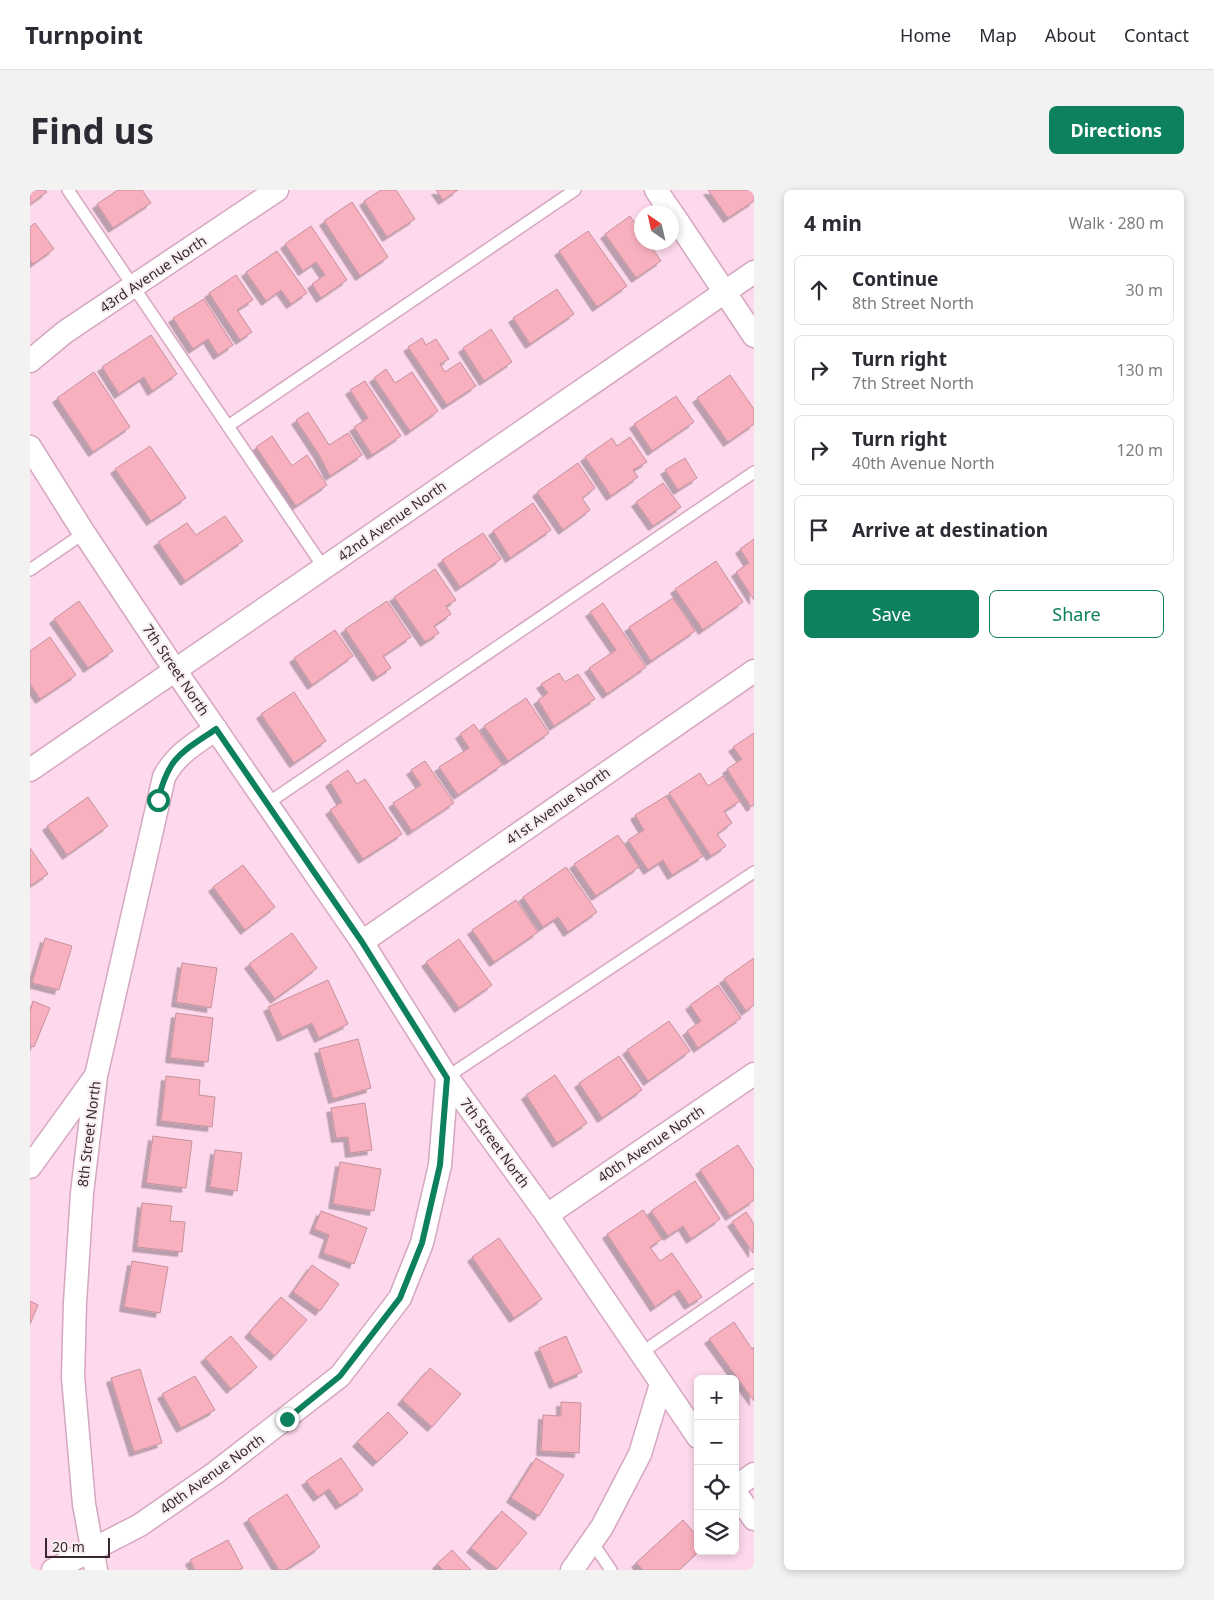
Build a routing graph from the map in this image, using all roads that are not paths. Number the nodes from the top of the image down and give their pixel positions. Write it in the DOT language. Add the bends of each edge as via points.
graph roads {
  1 [pos="68,190"];
  2 [pos="277,190"];
  3 [pos="575,190"];
  4 [pos="656,190"];
  5 [pos="666,205"];
  6 [pos="679,225"];
  7 [pos="754,272"];
  8 [pos="135,287"];
  9 [pos="724,292"];
  10 [pos="754,336"];
  11 [pos="30,360"];
  12 [pos="228,426"];
  13 [pos="30,447"];
  14 [pos="754,472"];
  15 [pos="84,533"];
  16 [pos="324,568"];
  17 [pos="30,570"];
  18 [pos="175,670"];
  19 [pos="754,671"];
  20 [pos="216,729"];
  21 [pos="30,770"];
  22 [pos="268,803"];
  23 [pos="754,872"];
  24 [pos="362,942"];
  25 [pos="754,1074"];
  26 [pos="96,1076"];
  27 [pos="447,1078"];
  28 [pos="30,1167"];
  29 [pos="547,1215"];
  30 [pos="754,1275"];
  31 [pos="640,1352"];
  32 [pos="662,1384"];
  33 [pos="694,1431"];
  34 [pos="754,1474"];
  35 [pos="739,1484"];
  36 [pos="739,1498"];
  37 [pos="754,1520"];
  38 [pos="592,1542"];
  39 [pos="94,1560"];
  40 [pos="52,1570"];
  41 [pos="572,1570"];
  42 [pos="611,1570"];
  1 -- 8 [label="lane"];
  2 -- 8 [label="street, 43rd Avenue North"];
  3 -- 12 [label="lane"];
  4 -- 5 [label="street"];
  6 -- 9 [label="street"];
  7 -- 9 [label="street, 42nd Avenue North"];
  8 -- 11 [label="street, 43rd Avenue North"];
  8 -- 12 [label="lane"];
  9 -- 10 [label="street"];
  9 -- 16 [label="street, 42nd Avenue North"];
  12 -- 16 [label="lane"];
  13 -- 15 [label="street, 7th Street North"];
  14 -- 22 [label="lane"];
  15 -- 17 [label="lane"];
  15 -- 18 [label="street, 7th Street North"];
  16 -- 18 [label="street, 42nd Avenue North"];
  18 -- 20 [label="street, 7th Street North"];
  18 -- 21 [label="street, 42nd Avenue North"];
  19 -- 24 [label="street, 41st Avenue North"];
  20 -- 22 [label="street, 7th Street North"];
  20 -- 26 [label="street, 8th Street North" via="183,752 164,776"];
  22 -- 24 [label="street, 7th Street North"];
  23 -- 27 [label="lane"];
  24 -- 27 [label="street, 7th Street North"];
  25 -- 29 [label="street, 40th Avenue North"];
  26 -- 28 [label="street"];
  26 -- 39 [label="street, 8th Street North" via="82,1193 73,1377 83,1495"];
  27 -- 29 [label="street, 7th Street North"];
  27 -- 39 [label="street, 40th Avenue North" via="440,1165 422,1243 400,1298 340,1376 215,1473"];
  29 -- 31 [label="street, 7th Street North"];
  30 -- 31 [label="lane"];
  31 -- 32 [label="street, 7th Street North"];
  32 -- 33 [label="street, 7th Street North"];
  32 -- 38 [label="street" via="640,1454"];
  34 -- 35 [label="street"];
  36 -- 37 [label="street"];
  38 -- 41 [label="street"];
  38 -- 42 [label="lane"];
  39 -- 40 [label="street, 40th Avenue North"];
}
